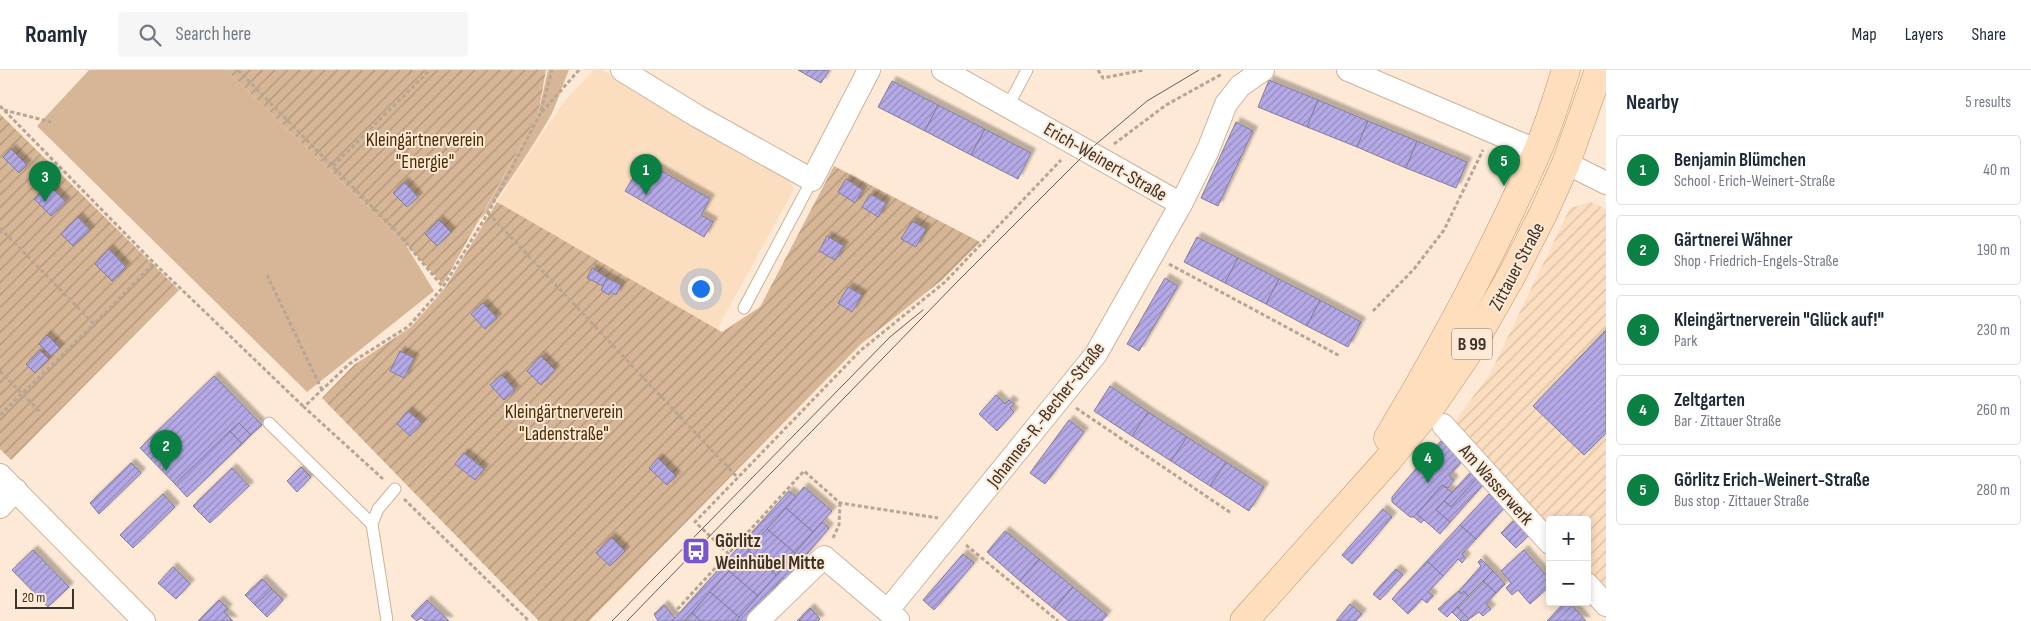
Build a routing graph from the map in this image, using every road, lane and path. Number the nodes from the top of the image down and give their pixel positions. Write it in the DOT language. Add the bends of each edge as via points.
graph roads {
  1 [pos="430,70"];
  2 [pos="552,70"];
  3 [pos="580,70"];
  4 [pos="622,70"];
  5 [pos="869,70"];
  6 [pos="942,70"];
  7 [pos="1026,70"];
  8 [pos="1098,70"];
  9 [pos="1144,70"];
  10 [pos="1229,70"];
  11 [pos="1263,70"];
  12 [pos="1348,70"];
  13 [pos="1566,70"];
  14 [pos="1599,70"];
  15 [pos="239,71"];
  16 [pos="0,106"];
  17 [pos="1008,106"];
  18 [pos="4,110"];
  19 [pos="540,114"];
  20 [pos="51,122"];
  21 [pos="1502,136"];
  22 [pos="1076,144"];
  23 [pos="1538,151"];
  24 [pos="1098,156"];
  25 [pos="1566,163"];
  26 [pos="332,166"];
  27 [pos="812,180"];
  28 [pos="1606,183"];
  29 [pos="1181,204"];
  30 [pos="488,213"];
  31 [pos="0,228"];
  32 [pos="1153,256"];
  33 [pos="154,262"];
  34 [pos="267,275"];
  35 [pos="443,287"];
  36 [pos="744,308"];
  37 [pos="1373,311"];
  38 [pos="94,324"];
  39 [pos="1340,356"];
  40 [pos="0,371"];
  41 [pos="322,390"];
  42 [pos="22,394"];
  43 [pos="1061,398"];
  44 [pos="304,407"];
  45 [pos="40,412"];
  46 [pos="1427,413"];
  47 [pos="0,415"];
  48 [pos="270,423"];
  49 [pos="738,478"];
  50 [pos="8,482"];
  51 [pos="395,489"];
  52 [pos="840,503"];
  53 [pos="0,507"];
  54 [pos="1231,513"];
  55 [pos="372,524"];
  56 [pos="954,527"];
  57 [pos="1546,539"];
  58 [pos="729,554"];
  59 [pos="824,557"];
  60 [pos="1591,588"];
  61 [pos="1606,605"];
  62 [pos="674,614"];
  63 [pos="893,616"];
  64 [pos="1248,620"];
  65 [pos="144,621"];
  66 [pos="388,621"];
  67 [pos="529,621"];
  68 [pos="758,621"];
  69 [pos="1058,621"];
  1 -- 26 [label="path"];
  2 -- 19 [label="path"];
  3 -- 19 [label="path"];
  4 -- 27 [label="street"];
  5 -- 27 [label="street"];
  6 -- 17 [label="street, Erich-Weinert-Straße"];
  7 -- 17 [label="lane"];
  8 -- 9 [label="path" via="1103,78"];
  10 -- 24 [label="path" via="1166,105"];
  11 -- 29 [label="street, Erich-Weinert-Straße" via="1240,86 1226,104"];
  12 -- 21 [label="street"];
  13 -- 23 [label="main road, Zittauer Straße / B 99"];
  14 -- 25 [label="main road, Zittauer Straße / B 99"];
  15 -- 26 [label="path"];
  16 -- 18 [label="path"];
  17 -- 22 [label="street, Erich-Weinert-Straße"];
  18 -- 20 [label="path"];
  18 -- 33 [label="path"];
  19 -- 30 [label="path"];
  21 -- 23 [label="street"];
  21 -- 37 [label="path" via="1497,148 1485,145 1444,230 1414,269"];
  22 -- 24 [label="street, Erich-Weinert-Straße"];
  22 -- 49 [label="path" via="945,282 860,350"];
  23 -- 25 [label="main road"];
  23 -- 46 [label="main road, Zittauer Straße / B 99" via="1446,338"];
  24 -- 29 [label="street, Erich-Weinert-Straße"];
  25 -- 28 [label="street"];
  25 -- 46 [label="main road, Zittauer Straße / B 99" via="1513,273 1467,354"];
  26 -- 35 [label="path" via="395,230"];
  27 -- 36 [label="lane"];
  29 -- 32 [label="street, Johannes-R.-Becher-Straße"];
  30 -- 35 [label="path"];
  30 -- 49 [label="path"];
  31 -- 38 [label="path"];
  32 -- 39 [label="path"];
  32 -- 43 [label="street, Johannes-R.-Becher-Straße" via="1096,354"];
  33 -- 38 [label="path"];
  33 -- 44 [label="path"];
  34 -- 41 [label="path"];
  35 -- 41 [label="path" via="409,326 349,364"];
  38 -- 42 [label="path"];
  40 -- 42 [label="path"];
  41 -- 44 [label="path"];
  42 -- 45 [label="path"];
  42 -- 47 [label="path"];
  43 -- 54 [label="path"];
  43 -- 56 [label="street, Johannes-R.-Becher-Straße"];
  44 -- 51 [label="path"];
  46 -- 57 [label="street, Am Wasserwerk"];
  46 -- 64 [label="main road, Zittauer Straße / B 99"];
  48 -- 55 [label="lane"];
  49 -- 58 [label="path" via="695,522"];
  50 -- 53 [label="street"];
  50 -- 65 [label="street"];
  51 -- 55 [label="lane" via="378,509"];
  51 -- 67 [label="path"];
  52 -- 56 [label="path" via="902,511"];
  52 -- 58 [label="path" via="804,471"];
  52 -- 59 [label="path" via="839,525"];
  55 -- 66 [label="lane"];
  56 -- 63 [label="street, Johannes-R.-Becher-Straße"];
  56 -- 69 [label="path"];
  58 -- 62 [label="path"];
  59 -- 63 [label="street, Johannes-R.-Becher-Straße"];
  59 -- 68 [label="street"];
  60 -- 61 [label="street"];
}
